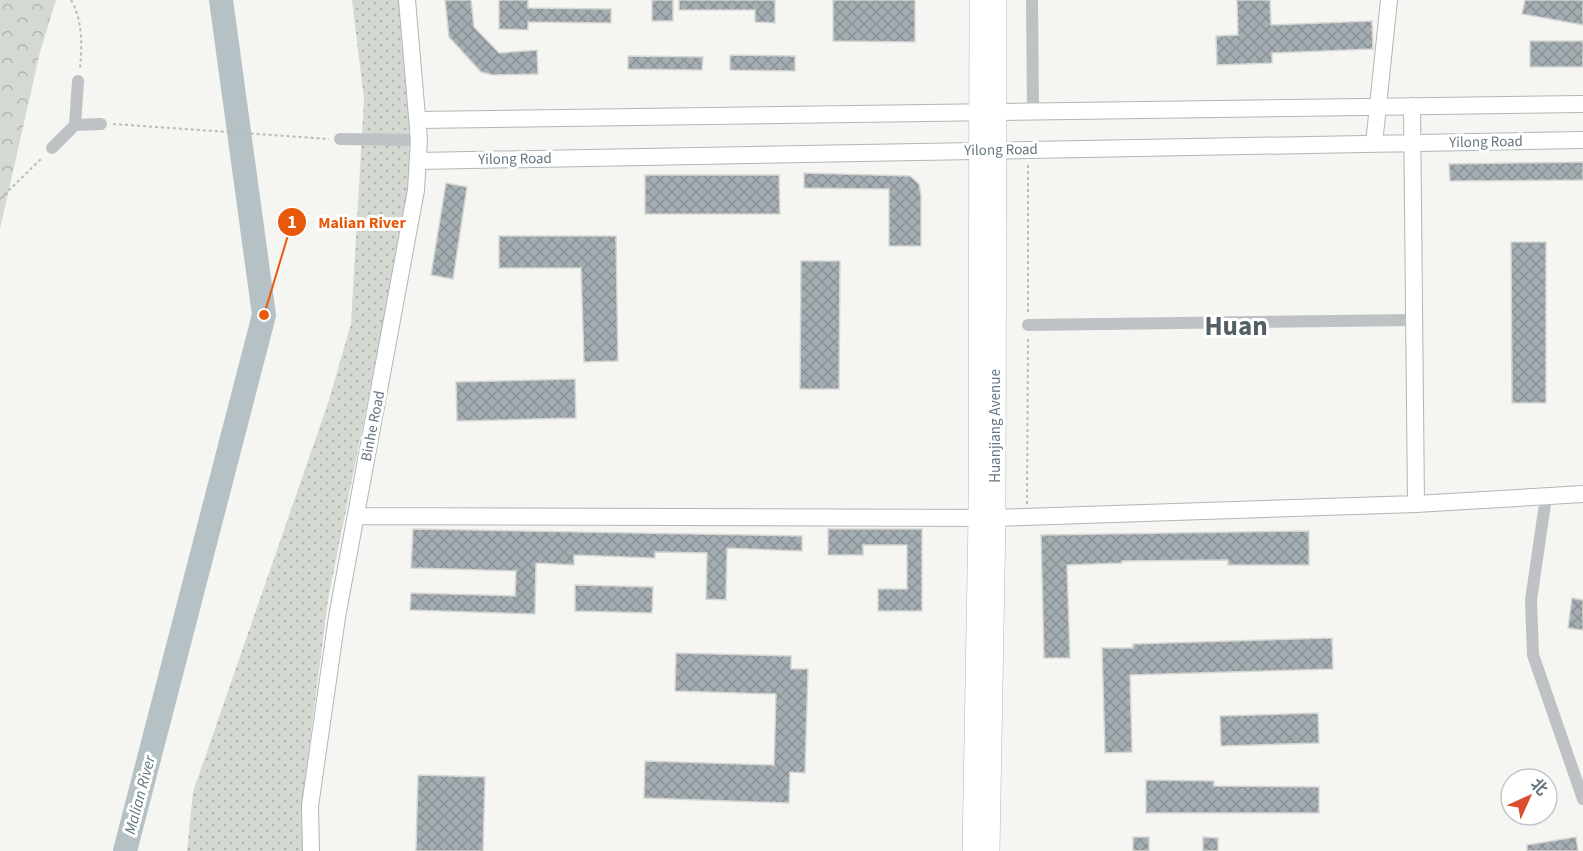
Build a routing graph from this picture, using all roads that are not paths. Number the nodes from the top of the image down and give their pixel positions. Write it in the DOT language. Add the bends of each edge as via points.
graph roads {
  1 [pos="407,0"];
  2 [pos="980,0"];
  3 [pos="996,0"];
  4 [pos="1032,0"];
  5 [pos="1389,0"];
  6 [pos="78,81"];
  7 [pos="1583,104"];
  8 [pos="1412,106"];
  9 [pos="1378,107"];
  10 [pos="1033,111"];
  11 [pos="987,112"];
  12 [pos="418,120"];
  13 [pos="101,123"];
  14 [pos="75,125"];
  15 [pos="340,139"];
  16 [pos="419,140"];
  17 [pos="1583,140"];
  18 [pos="1413,143"];
  19 [pos="1374,144"];
  20 [pos="52,148"];
  21 [pos="987,151"];
  22 [pos="418,161"];
  23 [pos="1414,320"];
  24 [pos="1028,325"];
  25 [pos="1583,494"];
  26 [pos="1546,497"];
  27 [pos="1416,504"];
  28 [pos="356,516"];
  29 [pos="987,518"];
  30 [pos="1583,799"];
  31 [pos="311,851"];
  32 [pos="973,851"];
  33 [pos="989,851"];
  1 -- 12 [label="main road, Binhe Road"];
  2 -- 11 [label="highway, Huanjiang Avenue"];
  3 -- 11 [label="highway, Huanjiang Avenue"];
  4 -- 10 [label="street"];
  5 -- 9 [label="main road"];
  6 -- 14 [label="street"];
  7 -- 8 [label="main road"];
  8 -- 9 [label="main road"];
  8 -- 18 [label="main road"];
  9 -- 10 [label="main road"];
  9 -- 19 [label="main road"];
  10 -- 11 [label="main road"];
  11 -- 12 [label="main road"];
  11 -- 21 [label="highway, Huanjiang Avenue"];
  12 -- 16 [label="main road, Binhe Road"];
  13 -- 14 [label="street"];
  14 -- 20 [label="street"];
  15 -- 16 [label="street"];
  16 -- 22 [label="main road, Binhe Road"];
  17 -- 18 [label="main road, Yilong Road"];
  18 -- 19 [label="main road, Yilong Road"];
  18 -- 23 [label="main road"];
  19 -- 21 [label="main road, Yilong Road"];
  21 -- 22 [label="main road, Yilong Road"];
  21 -- 29 [label="highway, Huanjiang Avenue"];
  22 -- 28 [label="main road, Binhe Road" via="416,190"];
  23 -- 24 [label="street"];
  23 -- 27 [label="main road"];
  25 -- 26 [label="main road"];
  26 -- 27 [label="main road"];
  26 -- 30 [label="street" via="1531,600 1533,655"];
  27 -- 29 [label="main road"];
  28 -- 29 [label="main road"];
  28 -- 31 [label="main road, Binhe Road" via="318,741 310,806"];
  29 -- 32 [label="highway, Huanjiang Avenue"];
  29 -- 33 [label="highway, Huanjiang Avenue"];
}
